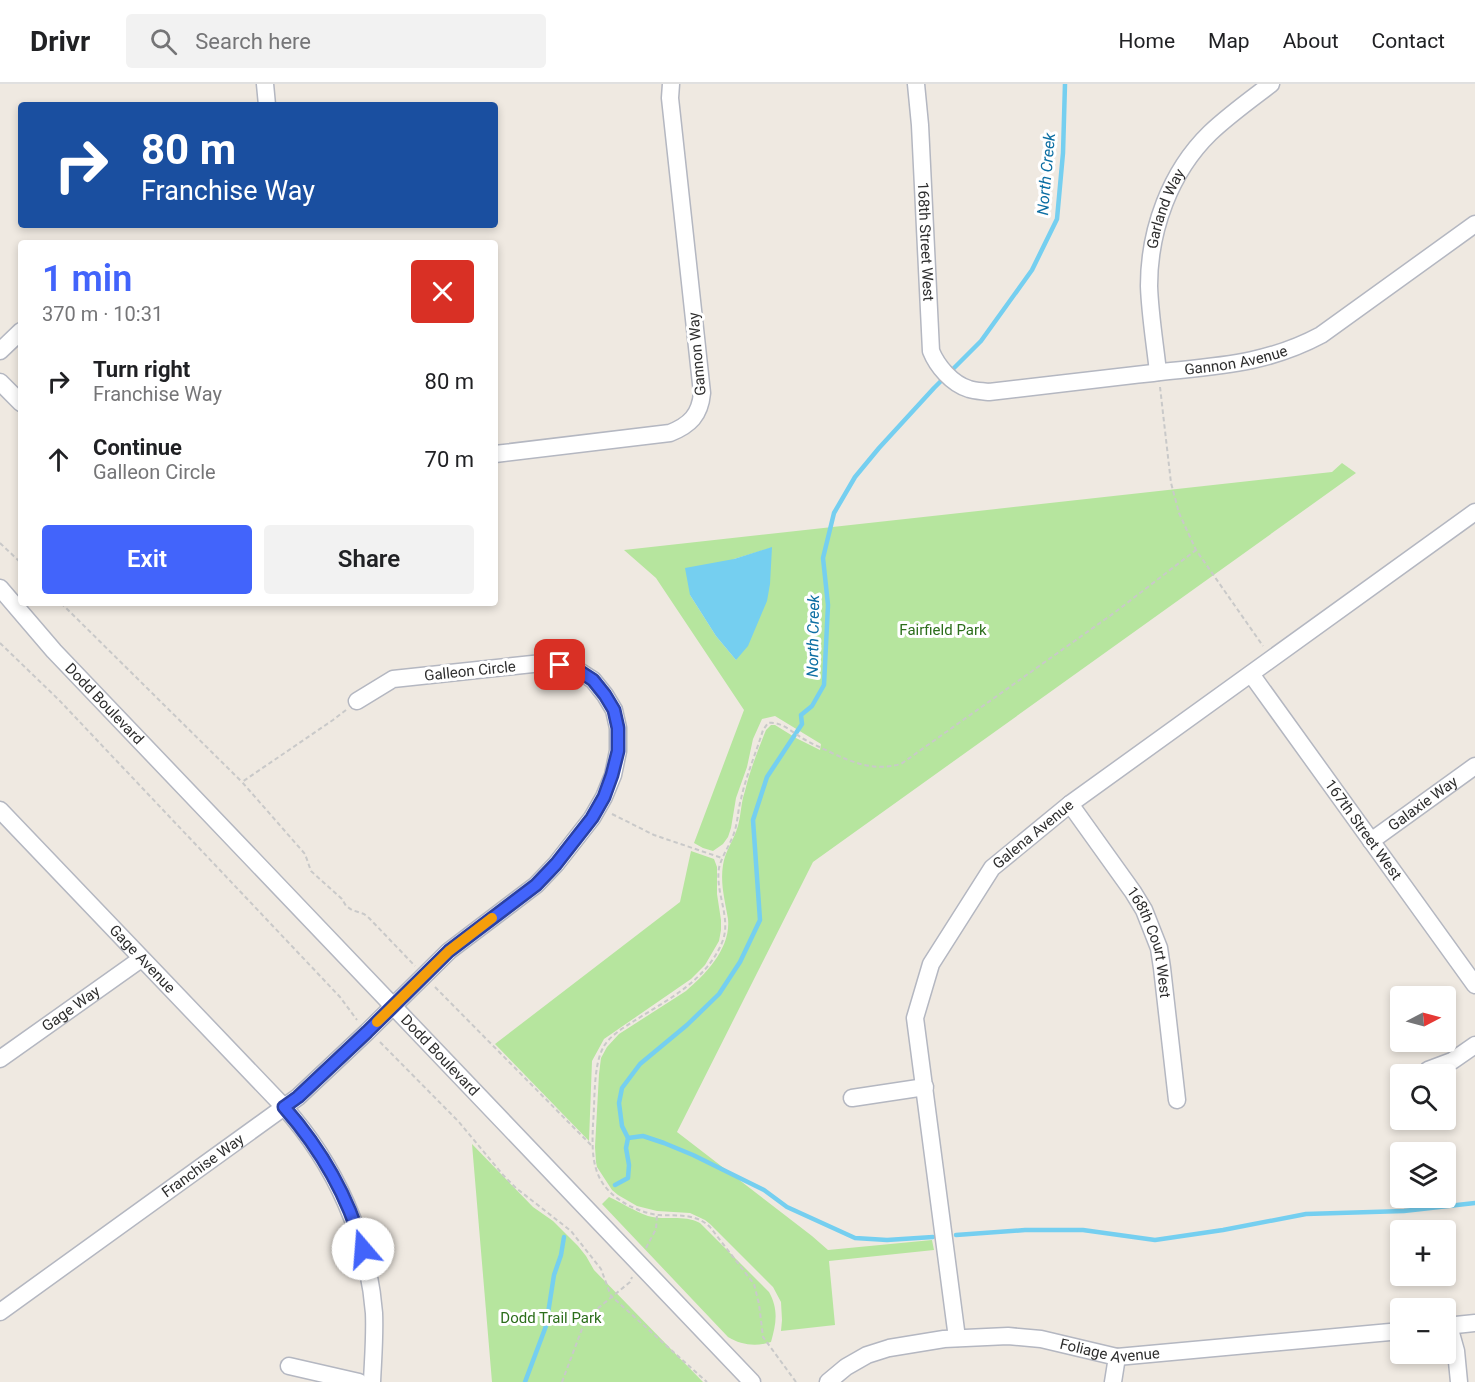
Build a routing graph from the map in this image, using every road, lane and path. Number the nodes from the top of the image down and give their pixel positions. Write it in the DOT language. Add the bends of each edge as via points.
graph roads {
  1 [pos="265,84"];
  2 [pos="671,84"];
  3 [pos="916,84"];
  4 [pos="1271,84"];
  5 [pos="267,102"];
  6 [pos="1475,224"];
  7 [pos="18,334"];
  8 [pos="0,351"];
  9 [pos="1158,372"];
  10 [pos="0,382"];
  11 [pos="962,386"];
  12 [pos="18,401"];
  13 [pos="498,454"];
  14 [pos="1475,512"];
  15 [pos="0,543"];
  16 [pos="1196,550"];
  17 [pos="18,560"];
  18 [pos="0,588"];
  19 [pos="0,603"];
  20 [pos="64,606"];
  21 [pos="0,643"];
  22 [pos="54,651"];
  23 [pos="1272,659"];
  24 [pos="1251,674"];
  25 [pos="357,701"];
  26 [pos="1475,766"];
  27 [pos="242,782"];
  28 [pos="1070,804"];
  29 [pos="598,808"];
  30 [pos="0,810"];
  31 [pos="1371,842"];
  32 [pos="722,858"];
  33 [pos="141,959"];
  34 [pos="424,976"];
  35 [pos="1475,985"];
  36 [pos="394,1006"];
  37 [pos="367,1032"];
  38 [pos="1475,1045"];
  39 [pos="0,1059"];
  40 [pos="1444,1064"];
  41 [pos="925,1087"];
  42 [pos="852,1098"];
  43 [pos="1177,1100"];
  44 [pos="284,1107"];
  45 [pos="592,1146"];
  46 [pos="657,1215"];
  47 [pos="645,1251"];
  48 [pos="633,1275"];
  49 [pos="612,1296"];
  50 [pos="0,1312"];
  51 [pos="1475,1323"];
  52 [pos="1456,1325"];
  53 [pos="1390,1331"];
  54 [pos="957,1338"];
  55 [pos="1456,1351"];
  56 [pos="1117,1357"];
  57 [pos="289,1366"];
  58 [pos="359,1382"];
  59 [pos="372,1382"];
  60 [pos="562,1382"];
  61 [pos="706,1382"];
  62 [pos="752,1382"];
  63 [pos="796,1382"];
  64 [pos="828,1382"];
  65 [pos="1113,1382"];
  66 [pos="1460,1382"];
  1 -- 5 [label="street"];
  2 -- 13 [label="street, Gannon Way" via="701,404 690,423 670,433"];
  3 -- 11 [label="street, 168th Street West" via="929,338 936,363"];
  4 -- 9 [label="street, Garland Way" via="1208,135 1175,180 1161,210 1149,284"];
  6 -- 9 [label="street, Gannon Avenue" via="1303,345 1262,359"];
  7 -- 8 [label="street"];
  9 -- 11 [label="street, Gannon Avenue" via="989,392"];
  9 -- 16 [label="path" via="1171,483"];
  10 -- 12 [label="street"];
  14 -- 23 [label="street, Galena Avenue"];
  15 -- 17 [label="path"];
  16 -- 23 [label="path"];
  16 -- 32 [label="path" via="901,764 889,767 854,763 781,725 768,723 741,798 735,830"];
  18 -- 22 [label="street, Dodd Boulevard"];
  19 -- 22 [label="street, Dodd Boulevard"];
  20 -- 27 [label="path"];
  21 -- 37 [label="path" via="59,700 340,997"];
  22 -- 36 [label="street, Dodd Boulevard"];
  23 -- 24 [label="street, Galena Avenue"];
  24 -- 28 [label="street, Galena Avenue"];
  24 -- 31 [label="street, 167th Street West"];
  25 -- 27 [label="path"];
  25 -- 29 [label="street, Galleon Circle" via="393,679 542,663 576,669 593,680 605,695 618,728 618,751"];
  26 -- 31 [label="street, Galaxie Way"];
  27 -- 34 [label="path" via="305,854 311,871 346,906 369,918"];
  28 -- 41 [label="street, Galena Avenue" via="992,868 931,964 915,1018"];
  28 -- 43 [label="street, 168th Court West" via="1133,892 1153,929 1162,968"];
  29 -- 32 [label="path" via="654,835"];
  29 -- 34 [label="street, Galleon Circle" via="536,885 449,951"];
  30 -- 33 [label="street, Gage Avenue"];
  31 -- 35 [label="street, 167th Street West"];
  32 -- 45 [label="path" via="719,870 726,927 723,939 716,954 690,985 626,1026 603,1046 598,1059"];
  33 -- 39 [label="street, Gage Way"];
  33 -- 44 [label="street, Gage Avenue"];
  34 -- 36 [label="street, Galleon Circle"];
  34 -- 45 [label="path"];
  36 -- 37 [label="street, Franchise Way"];
  36 -- 62 [label="street, Dodd Boulevard"];
  37 -- 44 [label="street, Franchise Way"];
  37 -- 49 [label="path" via="440,1100 516,1188 571,1231 601,1269"];
  38 -- 40 [label="street"];
  41 -- 42 [label="street"];
  41 -- 54 [label="street, Galena Avenue"];
  44 -- 50 [label="street, Franchise Way"];
  44 -- 59 [label="street, Gage Avenue" via="325,1160 359,1236 374,1315"];
  45 -- 46 [label="path" via="595,1168 610,1192 643,1212"];
  46 -- 47 [label="path" via="656,1229"];
  46 -- 63 [label="path" via="693,1217 710,1227 754,1284 763,1337"];
  48 -- 49 [label="path"];
  49 -- 60 [label="path" via="582,1329"];
  49 -- 61 [label="path"];
  51 -- 52 [label="street"];
  53 -- 56 [label="street, Foliage Avenue"];
  54 -- 56 [label="street, Foliage Avenue" via="1008,1336"];
  54 -- 64 [label="street, Foliage Avenue" via="867,1355"];
  55 -- 66 [label="street"];
  56 -- 65 [label="street"];
  57 -- 58 [label="street"];
}
